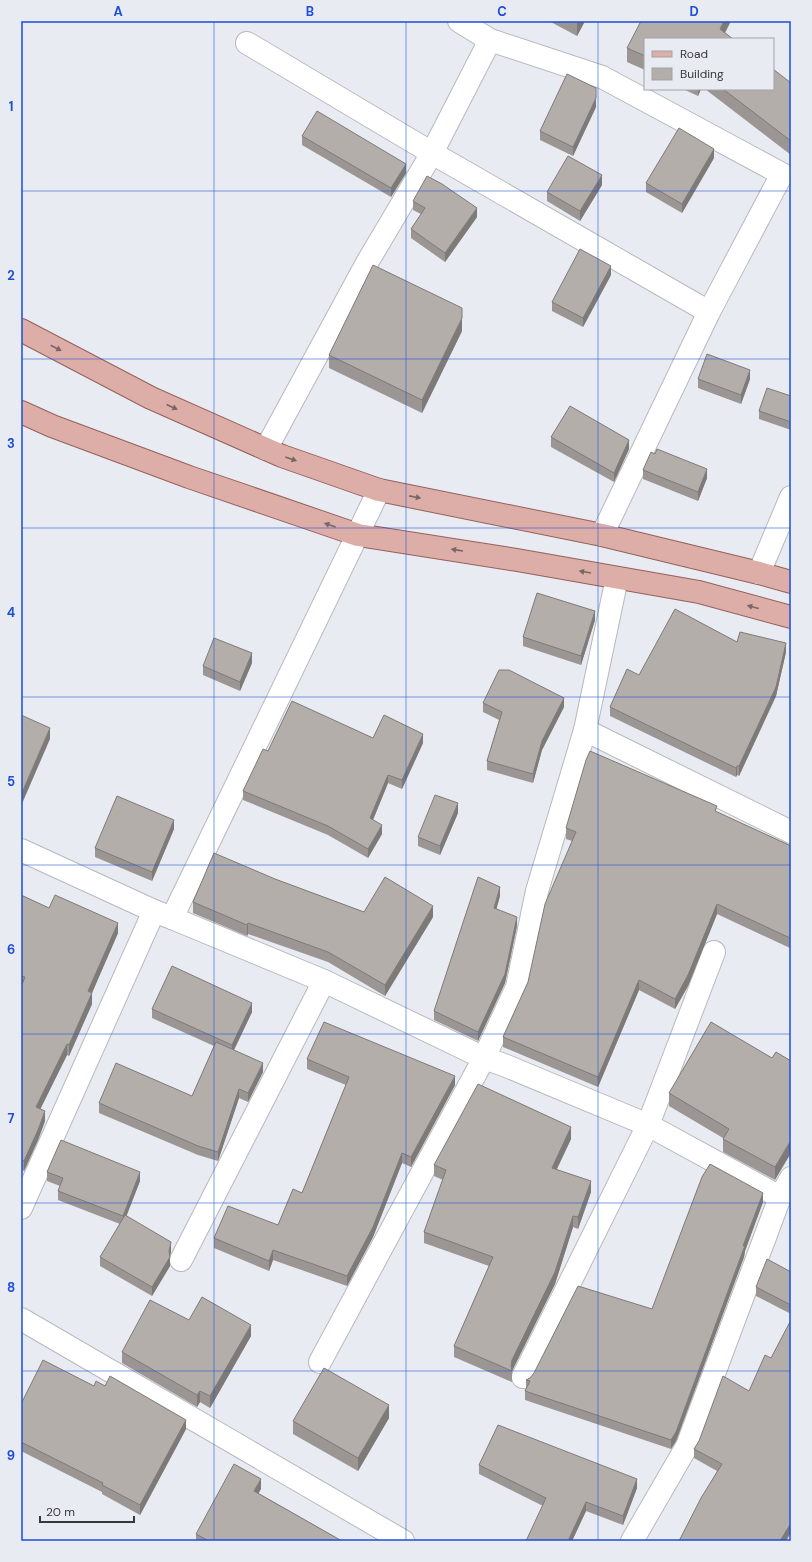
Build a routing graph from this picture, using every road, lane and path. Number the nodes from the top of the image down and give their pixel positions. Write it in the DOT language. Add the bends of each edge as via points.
graph roads {
  1 [pos="458,21"];
  2 [pos="490,40"];
  3 [pos="247,44"];
  4 [pos="432,153"];
  5 [pos="709,312"];
  6 [pos="21,330"];
  7 [pos="21,412"];
  8 [pos="266,449"];
  9 [pos="379,490"];
  10 [pos="791,498"];
  11 [pos="358,535"];
  12 [pos="602,535"];
  13 [pos="759,572"];
  14 [pos="617,578"];
  15 [pos="791,582"];
  16 [pos="791,617"];
  17 [pos="585,730"];
  18 [pos="791,832"];
  19 [pos="21,850"];
  20 [pos="163,915"];
  21 [pos="714,952"];
  22 [pos="324,981"];
  23 [pos="484,1058"];
  24 [pos="648,1124"];
  25 [pos="791,1178"];
  26 [pos="780,1197"];
  27 [pos="21,1208"];
  28 [pos="181,1260"];
  29 [pos="21,1319"];
  30 [pos="320,1362"];
  31 [pos="523,1376"];
  32 [pos="403,1541"];
  33 [pos="632,1541"];
  1 -- 2 [label="street"];
  2 -- 4 [label="street"];
  2 -- 5 [label="street" via="602,77 782,174"];
  3 -- 4 [label="street"];
  4 -- 5 [label="street"];
  4 -- 8 [label="street" via="368,261"];
  5 -- 12 [label="street"];
  6 -- 8 [label="main road, one-way" via="151,398"];
  11 -- 7 [label="main road, one-way" via="182,474"];
  8 -- 9 [label="main road, one-way"];
  9 -- 11 [label="street"];
  9 -- 12 [label="main road, one-way"];
  10 -- 13 [label="street"];
  14 -- 11 [label="main road, one-way"];
  11 -- 20 [label="street"];
  12 -- 13 [label="main road"];
  13 -- 15 [label="main road"];
  16 -- 14 [label="main road, one-way" via="699,592"];
  14 -- 17 [label="street"];
  17 -- 18 [label="street"];
  17 -- 23 [label="street" via="537,891 517,986"];
  19 -- 20 [label="street"];
  20 -- 22 [label="street"];
  20 -- 27 [label="street"];
  21 -- 24 [label="street"];
  22 -- 23 [label="street"];
  22 -- 28 [label="street"];
  23 -- 24 [label="street"];
  23 -- 30 [label="street"];
  24 -- 26 [label="street"];
  24 -- 31 [label="street"];
  25 -- 26 [label="street"];
  26 -- 33 [label="street" via="687,1446"];
  29 -- 32 [label="street"];
}
